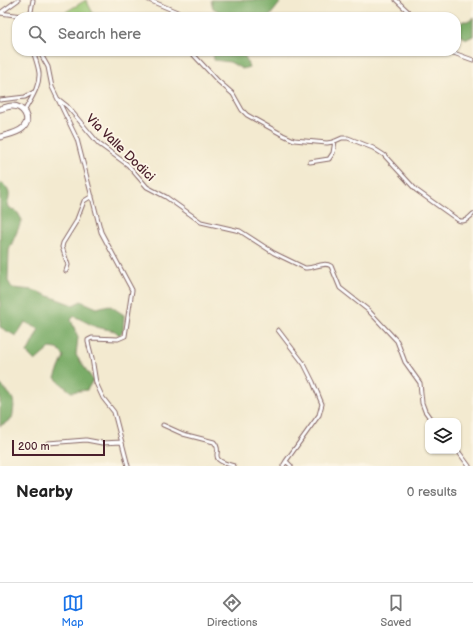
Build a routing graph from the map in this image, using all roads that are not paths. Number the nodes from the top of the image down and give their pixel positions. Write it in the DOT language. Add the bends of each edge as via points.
graph roads {
  1 [pos="18,0"];
  2 [pos="33,0"];
  3 [pos="149,0"];
  4 [pos="396,0"];
  5 [pos="31,12"];
  6 [pos="177,12"];
  7 [pos="409,12"];
  8 [pos="0,13"];
  9 [pos="12,15"];
  10 [pos="34,56"];
  11 [pos="42,56"];
  12 [pos="195,56"];
  13 [pos="461,56"];
  14 [pos="473,60"];
  15 [pos="35,91"];
  16 [pos="58,99"];
  17 [pos="0,100"];
  18 [pos="0,109"];
  19 [pos="24,112"];
  20 [pos="0,137"];
  21 [pos="335,141"];
  22 [pos="310,162"];
  23 [pos="92,196"];
  24 [pos="473,214"];
  25 [pos="66,271"];
  26 [pos="278,330"];
  27 [pos="430,418"];
  28 [pos="163,425"];
  29 [pos="122,442"];
  30 [pos="48,443"];
  31 [pos="460,454"];
  32 [pos="286,461"];
  33 [pos="128,466"];
  34 [pos="234,466"];
  35 [pos="283,466"];
  36 [pos="291,466"];
  37 [pos="469,466"];
  1 -- 8 [label="street"];
  2 -- 5 [label="street"];
  3 -- 6 [label="street"];
  4 -- 7 [label="street"];
  8 -- 9 [label="street"];
  10 -- 15 [label="street" via="39,74"];
  11 -- 16 [label="street"];
  12 -- 21 [label="street" via="218,82 233,94 246,114 294,140 325,143"];
  13 -- 14 [label="street"];
  15 -- 17 [label="street" via="25,97"];
  15 -- 19 [label="street"];
  16 -- 23 [label="street" via="77,139"];
  16 -- 27 [label="street, Via Valle Dodici" via="99,144 129,166 144,186 166,197 200,221 240,231 274,253 305,268 327,264 333,268 340,288 367,309 398,342 404,362 419,382 422,404"];
  18 -- 19 [label="main road" via="14,106"];
  19 -- 20 [label="main road" via="26,120 23,128"];
  21 -- 22 [label="street" via="334,153 329,159"];
  21 -- 24 [label="street" via="350,138 378,151 416,190 462,222"];
  23 -- 25 [label="street" via="84,201 76,222 63,243 68,265"];
  23 -- 29 [label="street" via="102,234 132,290 125,336 118,339 88,340 96,383 113,411"];
  26 -- 32 [label="street" via="304,364 322,404 320,414"];
  28 -- 34 [label="street" via="183,434 214,442 217,445 218,460"];
  29 -- 30 [label="street" via="102,443 88,440"];
  29 -- 33 [label="street"];
  31 -- 37 [label="street"];
  32 -- 35 [label="street"];
  32 -- 36 [label="street"];
}
